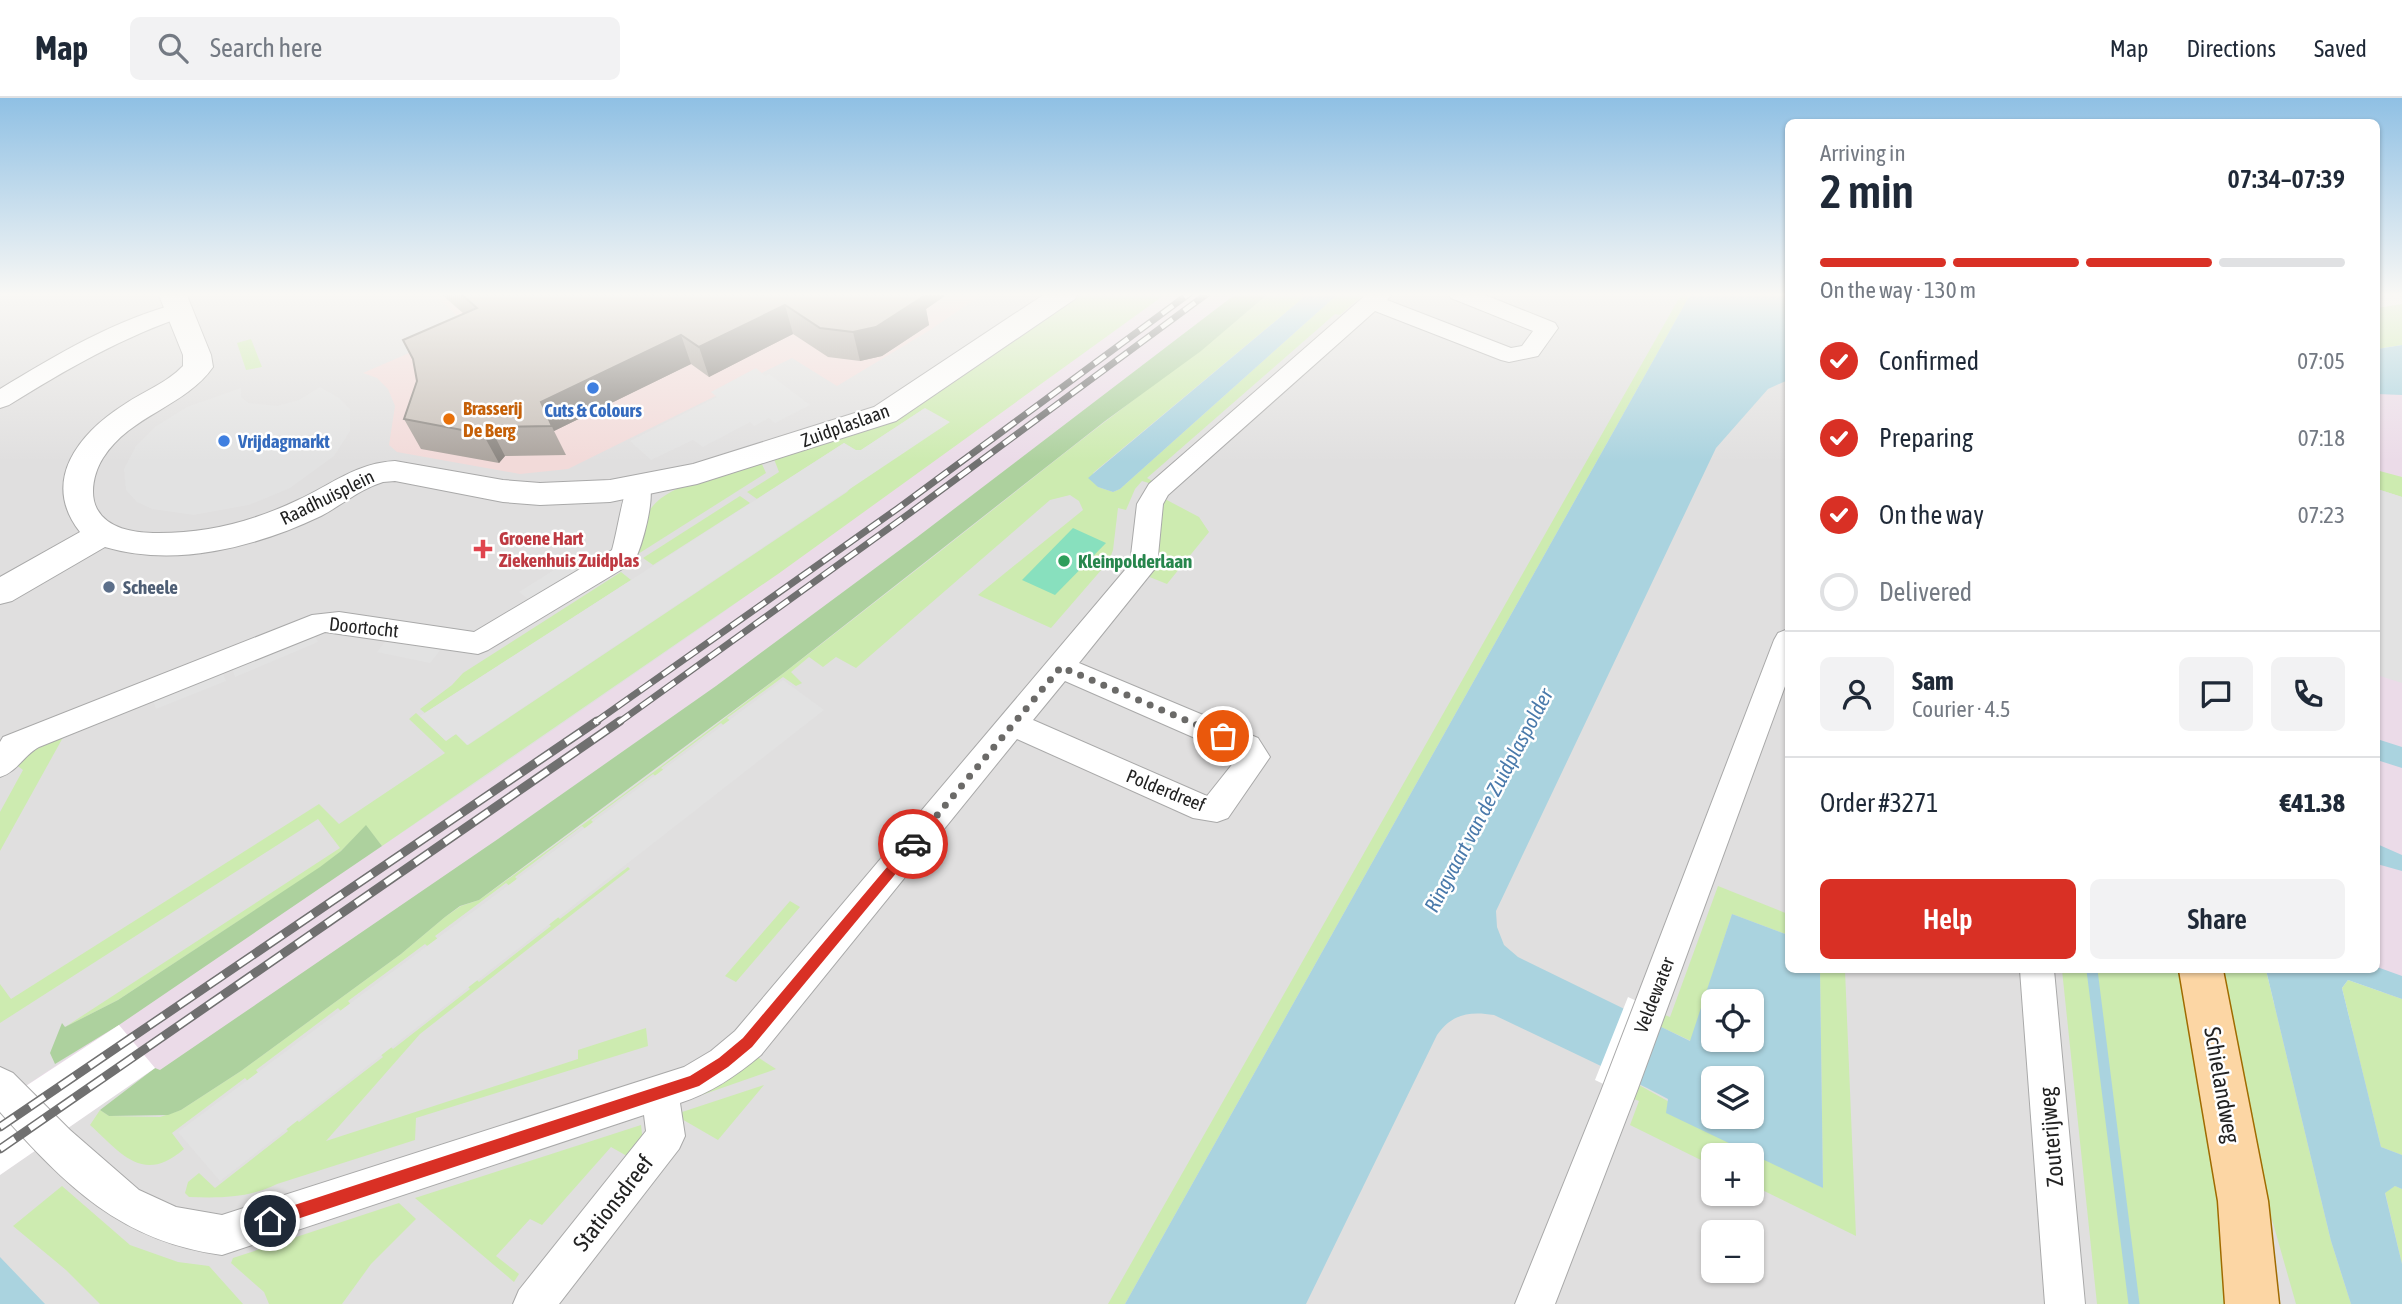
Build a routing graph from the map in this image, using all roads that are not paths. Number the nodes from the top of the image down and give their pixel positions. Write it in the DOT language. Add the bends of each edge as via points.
graph roads {
  1 [pos="89,349"];
  2 [pos="195,349"];
  3 [pos="981,349"];
  4 [pos="1319,349"];
  5 [pos="1496,349"];
  6 [pos="1531,349"];
  7 [pos="0,400"];
  8 [pos="639,486"];
  9 [pos="102,534"];
  10 [pos="0,592"];
  11 [pos="1785,656"];
  12 [pos="1061,667"];
  13 [pos="1779,687"];
  14 [pos="1013,724"];
  15 [pos="0,765"];
  16 [pos="2037,973"];
  17 [pos="2202,973"];
  18 [pos="0,1085"];
  19 [pos="660,1094"];
  20 [pos="2243,1201"];
  21 [pos="533,1304"];
  22 [pos="1535,1304"];
  23 [pos="2065,1304"];
  24 [pos="2252,1304"];
  25 [pos="2280,1304"];
  1 -- 7 [label="street"];
  2 -- 9 [label="street" via="198,368 179,386 113,428 81,469 77,500 89,523"];
  3 -- 8 [label="street, Zuidplaslaan" via="885,414 697,474"];
  4 -- 12 [label="street" via="1158,490 1150,504 1143,566"];
  5 -- 6 [label="street" via="1509,355"];
  8 -- 9 [label="street, Raadhuisplein" via="540,494 388,471 359,478 280,520 215,540 137,543"];
  8 -- 15 [label="street, Doortocht" via="624,555 478,643 322,622 28,739 14,746"];
  9 -- 10 [label="street"];
  11 -- 13 [label="street, Veldewater"];
  12 -- 14 [label="street"];
  12 -- 14 [label="street, Polderdreef" via="1247,747 1255,757 1217,809 1204,809"];
  13 -- 22 [label="street, Veldewater" via="1648,1006"];
  14 -- 19 [label="street" via="747,1043 694,1081"];
  16 -- 23 [label="street, Zouterijweg"];
  17 -- 20 [label="main road, Schielandweg"];
  18 -- 19 [label="street" via="29,1120 129,1208 180,1229 222,1235"];
  19 -- 21 [label="street, Stationsdreef" via="666,1136"];
  20 -- 24 [label="main road, Schielandweg"];
  20 -- 25 [label="main road, Schielandweg"];
}
